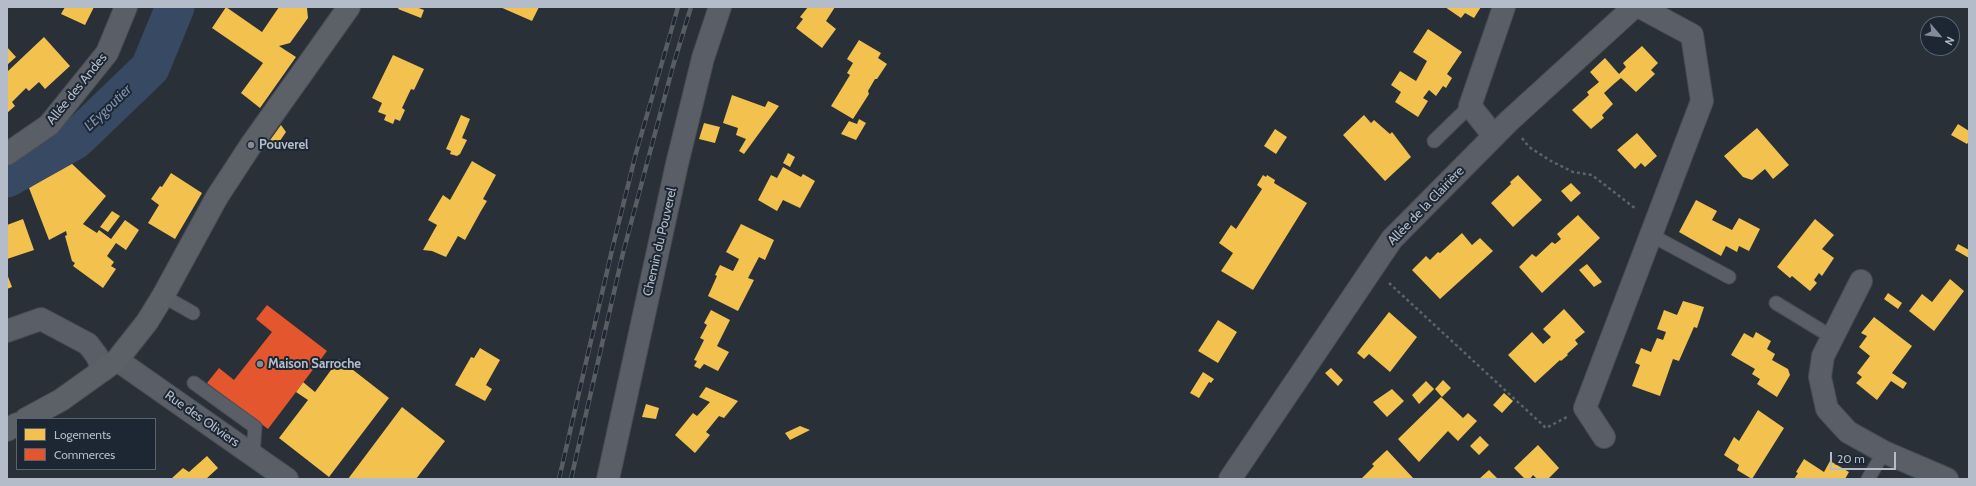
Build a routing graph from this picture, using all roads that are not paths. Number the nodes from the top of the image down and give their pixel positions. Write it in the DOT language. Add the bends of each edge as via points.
graph roads {
  1 [pos="126,7"];
  2 [pos="349,7"];
  3 [pos="720,7"];
  4 [pos="1504,7"];
  5 [pos="1634,7"];
  6 [pos="1640,7"];
  7 [pos="1470,106"];
  8 [pos="1501,128"];
  9 [pos="1434,140"];
  10 [pos="7,154"];
  11 [pos="1653,229"];
  12 [pos="1729,277"];
  13 [pos="1861,281"];
  14 [pos="163,296"];
  15 [pos="1776,303"];
  16 [pos="193,313"];
  17 [pos="7,330"];
  18 [pos="1832,337"];
  19 [pos="110,365"];
  20 [pos="194,383"];
  21 [pos="28,418"];
  22 [pos="16,425"];
  23 [pos="7,430"];
  24 [pos="1604,437"];
  25 [pos="1884,452"];
  26 [pos="253,455"];
  27 [pos="287,479"];
  28 [pos="608,479"];
  29 [pos="1230,479"];
  30 [pos="1868,479"];
  31 [pos="1946,479"];
  1 -- 10 [label="street, Allée des Andes" via="107,53 49,125"];
  2 -- 14 [label="main road" via="217,197"];
  3 -- 28 [label="street, Chemin du Pouverel" via="703,58 679,157"];
  4 -- 7 [label="street"];
  5 -- 8 [label="street, Allée de la Clairière"];
  6 -- 11 [label="street" via="1692,35 1702,101"];
  7 -- 8 [label="street"];
  7 -- 9 [label="lane"];
  8 -- 29 [label="street, Allée de la Clairière" via="1392,239"];
  11 -- 12 [label="lane"];
  11 -- 24 [label="street" via="1585,408"];
  13 -- 18 [label="street"];
  14 -- 16 [label="lane"];
  14 -- 19 [label="main road" via="147,322"];
  15 -- 18 [label="lane"];
  17 -- 19 [label="street" via="42,319 88,344 97,356"];
  18 -- 25 [label="street" via="1823,356 1820,377 1827,409 1848,432"];
  19 -- 21 [label="main road" via="61,400"];
  19 -- 26 [label="street, Rue des Oliviers"];
  20 -- 26 [label="lane" via="255,428"];
  22 -- 23 [label="main road"];
  25 -- 30 [label="lane"];
  25 -- 31 [label="street"];
  26 -- 27 [label="street, Rue des Oliviers"];
}
